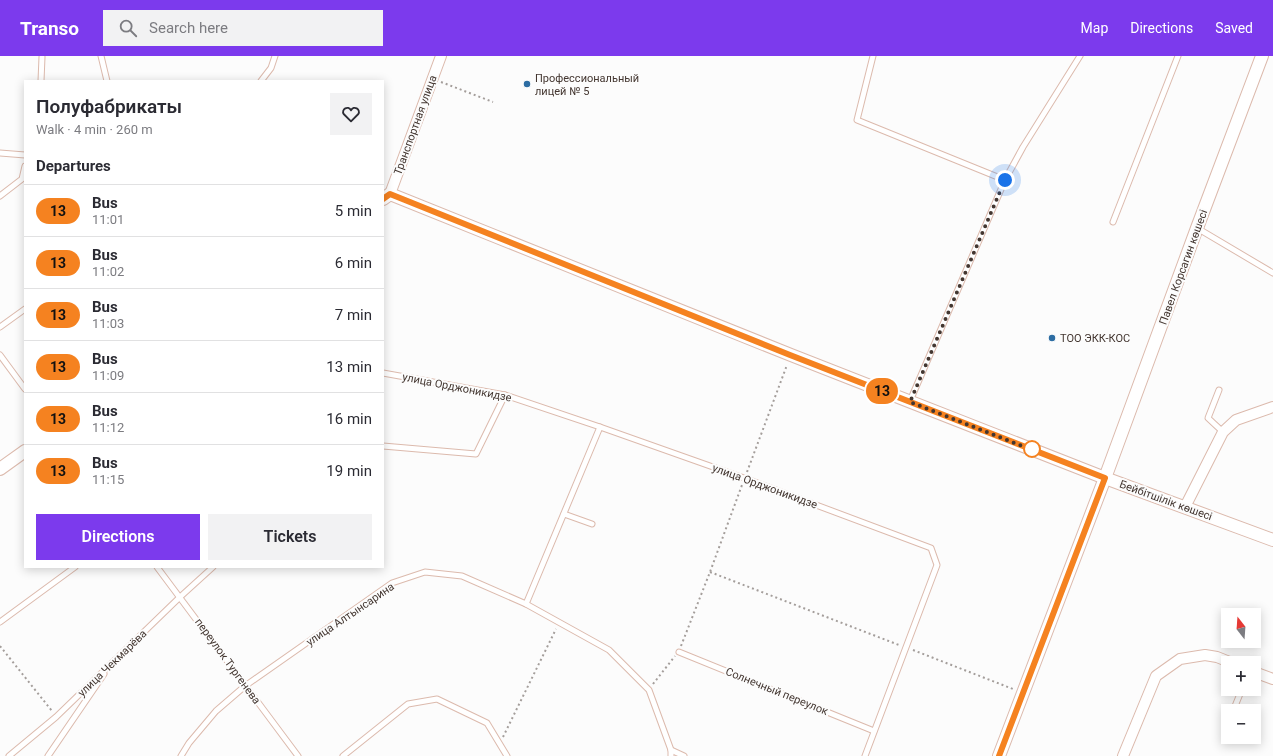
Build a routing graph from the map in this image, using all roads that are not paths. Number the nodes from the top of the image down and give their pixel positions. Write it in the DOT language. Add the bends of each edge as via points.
graph roads {
  1 [pos="101,56"];
  2 [pos="275,56"];
  3 [pos="440,56"];
  4 [pos="873,56"];
  5 [pos="1080,56"];
  6 [pos="1178,56"];
  7 [pos="1262,56"];
  8 [pos="42,57"];
  9 [pos="40,80"];
  10 [pos="107,80"];
  11 [pos="262,80"];
  12 [pos="0,153"];
  13 [pos="24,155"];
  14 [pos="24,170"];
  15 [pos="1005,180"];
  16 [pos="0,196"];
  17 [pos="387,196"];
  18 [pos="1113,222"];
  19 [pos="1197,228"];
  20 [pos="1273,273"];
  21 [pos="24,310"];
  22 [pos="0,327"];
  23 [pos="0,355"];
  24 [pos="384,373"];
  25 [pos="24,388"];
  26 [pos="1219,390"];
  27 [pos="506,395"];
  28 [pos="910,402"];
  29 [pos="1273,407"];
  30 [pos="600,427"];
  31 [pos="1223,432"];
  32 [pos="384,446"];
  33 [pos="24,452"];
  34 [pos="0,469"];
  35 [pos="1105,478"];
  36 [pos="1185,507"];
  37 [pos="564,514"];
  38 [pos="592,524"];
  39 [pos="1273,540"];
  40 [pos="74,568"];
  41 [pos="158,568"];
  42 [pos="212,568"];
  43 [pos="180,597"];
  44 [pos="526,604"];
  45 [pos="0,622"];
  46 [pos="679,652"];
  47 [pos="1221,659"];
  48 [pos="110,664"];
  49 [pos="1261,675"];
  50 [pos="1273,679"];
  51 [pos="245,686"];
  52 [pos="874,731"];
  53 [pos="671,750"];
  54 [pos="9,756"];
  55 [pos="48,756"];
  56 [pos="181,756"];
  57 [pos="298,756"];
  58 [pos="342,756"];
  59 [pos="507,756"];
  60 [pos="671,756"];
  61 [pos="684,756"];
  62 [pos="865,756"];
  63 [pos="999,756"];
  64 [pos="1123,756"];
  1 -- 10 [label="lane"];
  2 -- 11 [label="lane" via="271,68"];
  3 -- 17 [label="street, Транспортная улица"];
  4 -- 15 [label="lane" via="857,120"];
  5 -- 15 [label="lane"];
  6 -- 18 [label="lane"];
  7 -- 19 [label="street, Павел Корсагин көшесі"];
  8 -- 9 [label="lane"];
  12 -- 13 [label="lane"];
  14 -- 16 [label="lane" via="22,179"];
  15 -- 28 [label="lane"];
  17 -- 28 [label="street, Бейбітшілік көшесі"];
  19 -- 20 [label="lane"];
  19 -- 35 [label="street, Павел Корсагин көшесі"];
  21 -- 22 [label="lane"];
  23 -- 25 [label="lane"];
  24 -- 27 [label="lane, улица Орджоникидзе"];
  26 -- 31 [label="lane" via="1208,418"];
  27 -- 30 [label="lane, улица Орджоникидзе"];
  27 -- 32 [label="lane" via="476,454"];
  28 -- 35 [label="street, Бейбітшілік көшесі"];
  29 -- 31 [label="street" via="1236,420"];
  30 -- 37 [label="lane"];
  30 -- 52 [label="lane, улица Орджоникидзе" via="931,548 937,564"];
  31 -- 36 [label="street"];
  33 -- 34 [label="street"];
  35 -- 36 [label="street, Бейбітшілік көшесі"];
  35 -- 63 [label="street, Павел Корсагин көшесі"];
  36 -- 39 [label="street, Бейбітшілік көшесі"];
  37 -- 38 [label="lane"];
  37 -- 44 [label="lane"];
  40 -- 45 [label="lane"];
  41 -- 43 [label="lane, переулок Тургенева"];
  42 -- 43 [label="lane, улица Чекмарёва"];
  43 -- 48 [label="lane, улица Чекмарёва"];
  43 -- 51 [label="lane, переулок Тургенева"];
  44 -- 51 [label="lane, улица Алтынсарина" via="462,576 425,572 392,583"];
  44 -- 53 [label="lane, улица Алтынсарина" via="609,650 649,690"];
  46 -- 52 [label="lane, Солнечный переулок"];
  47 -- 64 [label="street" via="1205,655 1180,659 1156,676"];
  48 -- 54 [label="lane, улица Чекмарёва" via="56,717"];
  48 -- 55 [label="lane"];
  49 -- 50 [label="street"];
  51 -- 56 [label="lane, улица Алтынсарина" via="216,711"];
  51 -- 57 [label="lane, переулок Тургенева"];
  52 -- 62 [label="lane, улица Орджоникидзе"];
  53 -- 60 [label="lane, улица Алтынсарина"];
  53 -- 61 [label="lane"];
  58 -- 59 [label="lane" via="408,704 438,699 487,723"];
}
